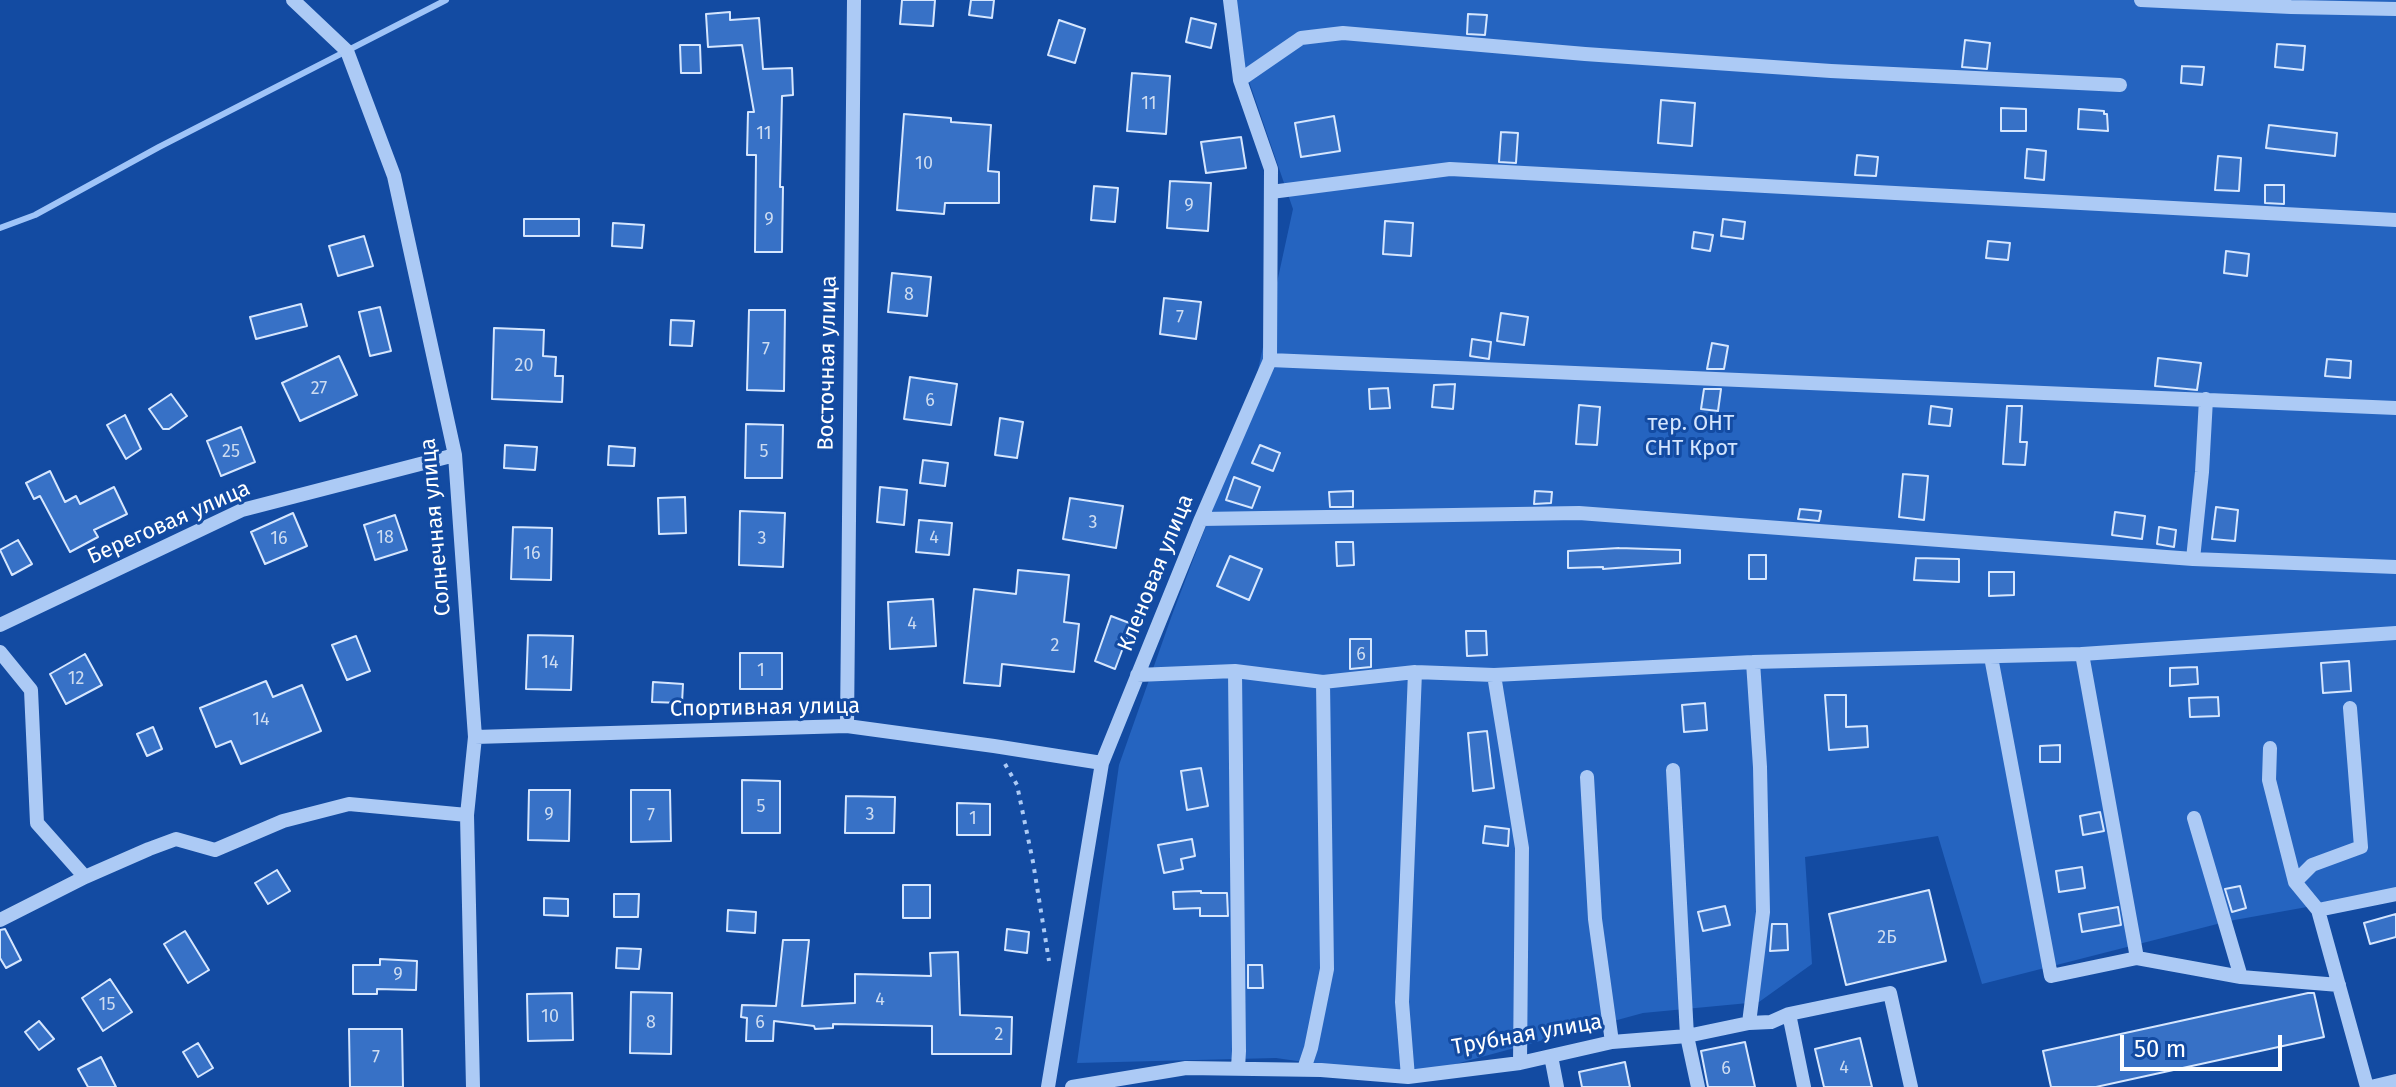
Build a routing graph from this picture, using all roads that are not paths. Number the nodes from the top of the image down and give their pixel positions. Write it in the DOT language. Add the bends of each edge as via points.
graph roads {
  1 [pos="293,0"];
  2 [pos="854,0"];
  3 [pos="1230,0"];
  4 [pos="2141,0"];
  5 [pos="2396,9"];
  6 [pos="1240,80"];
  7 [pos="2120,85"];
  8 [pos="1271,192"];
  9 [pos="2396,220"];
  10 [pos="1270,360"];
  11 [pos="2206,399"];
  12 [pos="2396,408"];
  13 [pos="455,455"];
  14 [pos="1201,519"];
  15 [pos="2193,559"];
  16 [pos="2396,567"];
  17 [pos="0,625"];
  18 [pos="2396,633"];
  19 [pos="0,652"];
  20 [pos="2082,654"];
  21 [pos="1991,657"];
  22 [pos="1753,662"];
  23 [pos="1235,671"];
  24 [pos="1415,672"];
  25 [pos="1137,675"];
  26 [pos="1494,675"];
  27 [pos="1323,682"];
  28 [pos="2350,708"];
  29 [pos="847,726"];
  30 [pos="475,737"];
  31 [pos="2270,748"];
  32 [pos="1102,763"];
  33 [pos="1673,770"];
  34 [pos="1587,777"];
  35 [pos="467,815"];
  36 [pos="2194,818"];
  37 [pos="85,877"];
  38 [pos="2295,882"];
  39 [pos="2396,894"];
  40 [pos="2318,910"];
  41 [pos="0,920"];
  42 [pos="2137,958"];
  43 [pos="2241,977"];
  44 [pos="2339,985"];
  45 [pos="1789,1014"];
  46 [pos="1749,1023"];
  47 [pos="1687,1036"];
  48 [pos="1612,1042"];
  49 [pos="1551,1056"];
  50 [pos="1520,1063"];
  51 [pos="1238,1068"];
  52 [pos="1304,1069"];
  53 [pos="1408,1077"];
  54 [pos="2396,1081"];
  55 [pos="1120,1083"];
  56 [pos="473,1087"];
  57 [pos="1048,1087"];
  58 [pos="1072,1087"];
  59 [pos="1557,1087"];
  60 [pos="1698,1087"];
  61 [pos="1804,1087"];
  62 [pos="1911,1087"];
  63 [pos="2369,1087"];
  1 -- 13 [label="street, Солнечная улица" via="347,51 394,176"];
  2 -- 29 [label="street, Восточная улица"];
  3 -- 6 [label="street, Кленовая улица"];
  4 -- 5 [label="street"];
  6 -- 7 [label="street" via="1301,38 1343,33 1831,71"];
  6 -- 8 [label="street, Кленовая улица" via="1271,169"];
  8 -- 9 [label="street" via="1450,169"];
  8 -- 10 [label="street, Кленовая улица"];
  10 -- 11 [label="street"];
  10 -- 14 [label="street, Кленовая улица"];
  11 -- 12 [label="street"];
  11 -- 15 [label="street"];
  13 -- 17 [label="street, Береговая улица" via="242,510"];
  13 -- 30 [label="street, Солнечная улица"];
  14 -- 15 [label="street" via="1579,513"];
  14 -- 25 [label="street, Кленовая улица"];
  15 -- 16 [label="street"];
  18 -- 20 [label="street"];
  19 -- 37 [label="street" via="31,690 37,823"];
  20 -- 21 [label="street"];
  20 -- 42 [label="street"];
  21 -- 22 [label="street"];
  21 -- 42 [label="street" via="2051,976"];
  22 -- 26 [label="street"];
  22 -- 46 [label="street" via="1763,912"];
  23 -- 25 [label="street"];
  23 -- 27 [label="street"];
  23 -- 51 [label="street"];
  24 -- 26 [label="street"];
  24 -- 27 [label="street"];
  24 -- 53 [label="street" via="1402,1002"];
  25 -- 32 [label="street, Кленовая улица"];
  26 -- 50 [label="street" via="1522,848"];
  27 -- 52 [label="street" via="1327,969"];
  28 -- 38 [label="street" via="2361,847 2312,865"];
  29 -- 30 [label="street, Спортивная улица"];
  29 -- 32 [label="street, Спортивная улица"];
  30 -- 35 [label="street, Солнечная улица"];
  31 -- 38 [label="street" via="2269,780"];
  32 -- 57 [label="street, Кленовая улица"];
  33 -- 47 [label="street"];
  34 -- 48 [label="street" via="1595,919"];
  35 -- 37 [label="street" via="349,804 283,821 215,850 176,839"];
  35 -- 56 [label="street, Солнечная улица"];
  36 -- 43 [label="street"];
  37 -- 41 [label="street"];
  38 -- 40 [label="street"];
  39 -- 40 [label="street"];
  40 -- 44 [label="street"];
  42 -- 43 [label="street"];
  43 -- 44 [label="street"];
  44 -- 63 [label="street"];
  45 -- 46 [label="street, Трубная улица"];
  45 -- 61 [label="street"];
  45 -- 62 [label="street, Трубная улица" via="1890,993"];
  46 -- 47 [label="street, Трубная улица"];
  47 -- 48 [label="street, Трубная улица"];
  47 -- 60 [label="street"];
  48 -- 49 [label="street, Трубная улица"];
  49 -- 50 [label="street, Трубная улица"];
  49 -- 59 [label="street"];
  50 -- 53 [label="street, Трубная улица"];
  51 -- 52 [label="street, Трубная улица"];
  51 -- 55 [label="street, Трубная улица" via="1186,1068"];
  52 -- 53 [label="street, Трубная улица"];
  54 -- 63 [label="street"];
  55 -- 58 [label="street, Трубная улица"];
}
